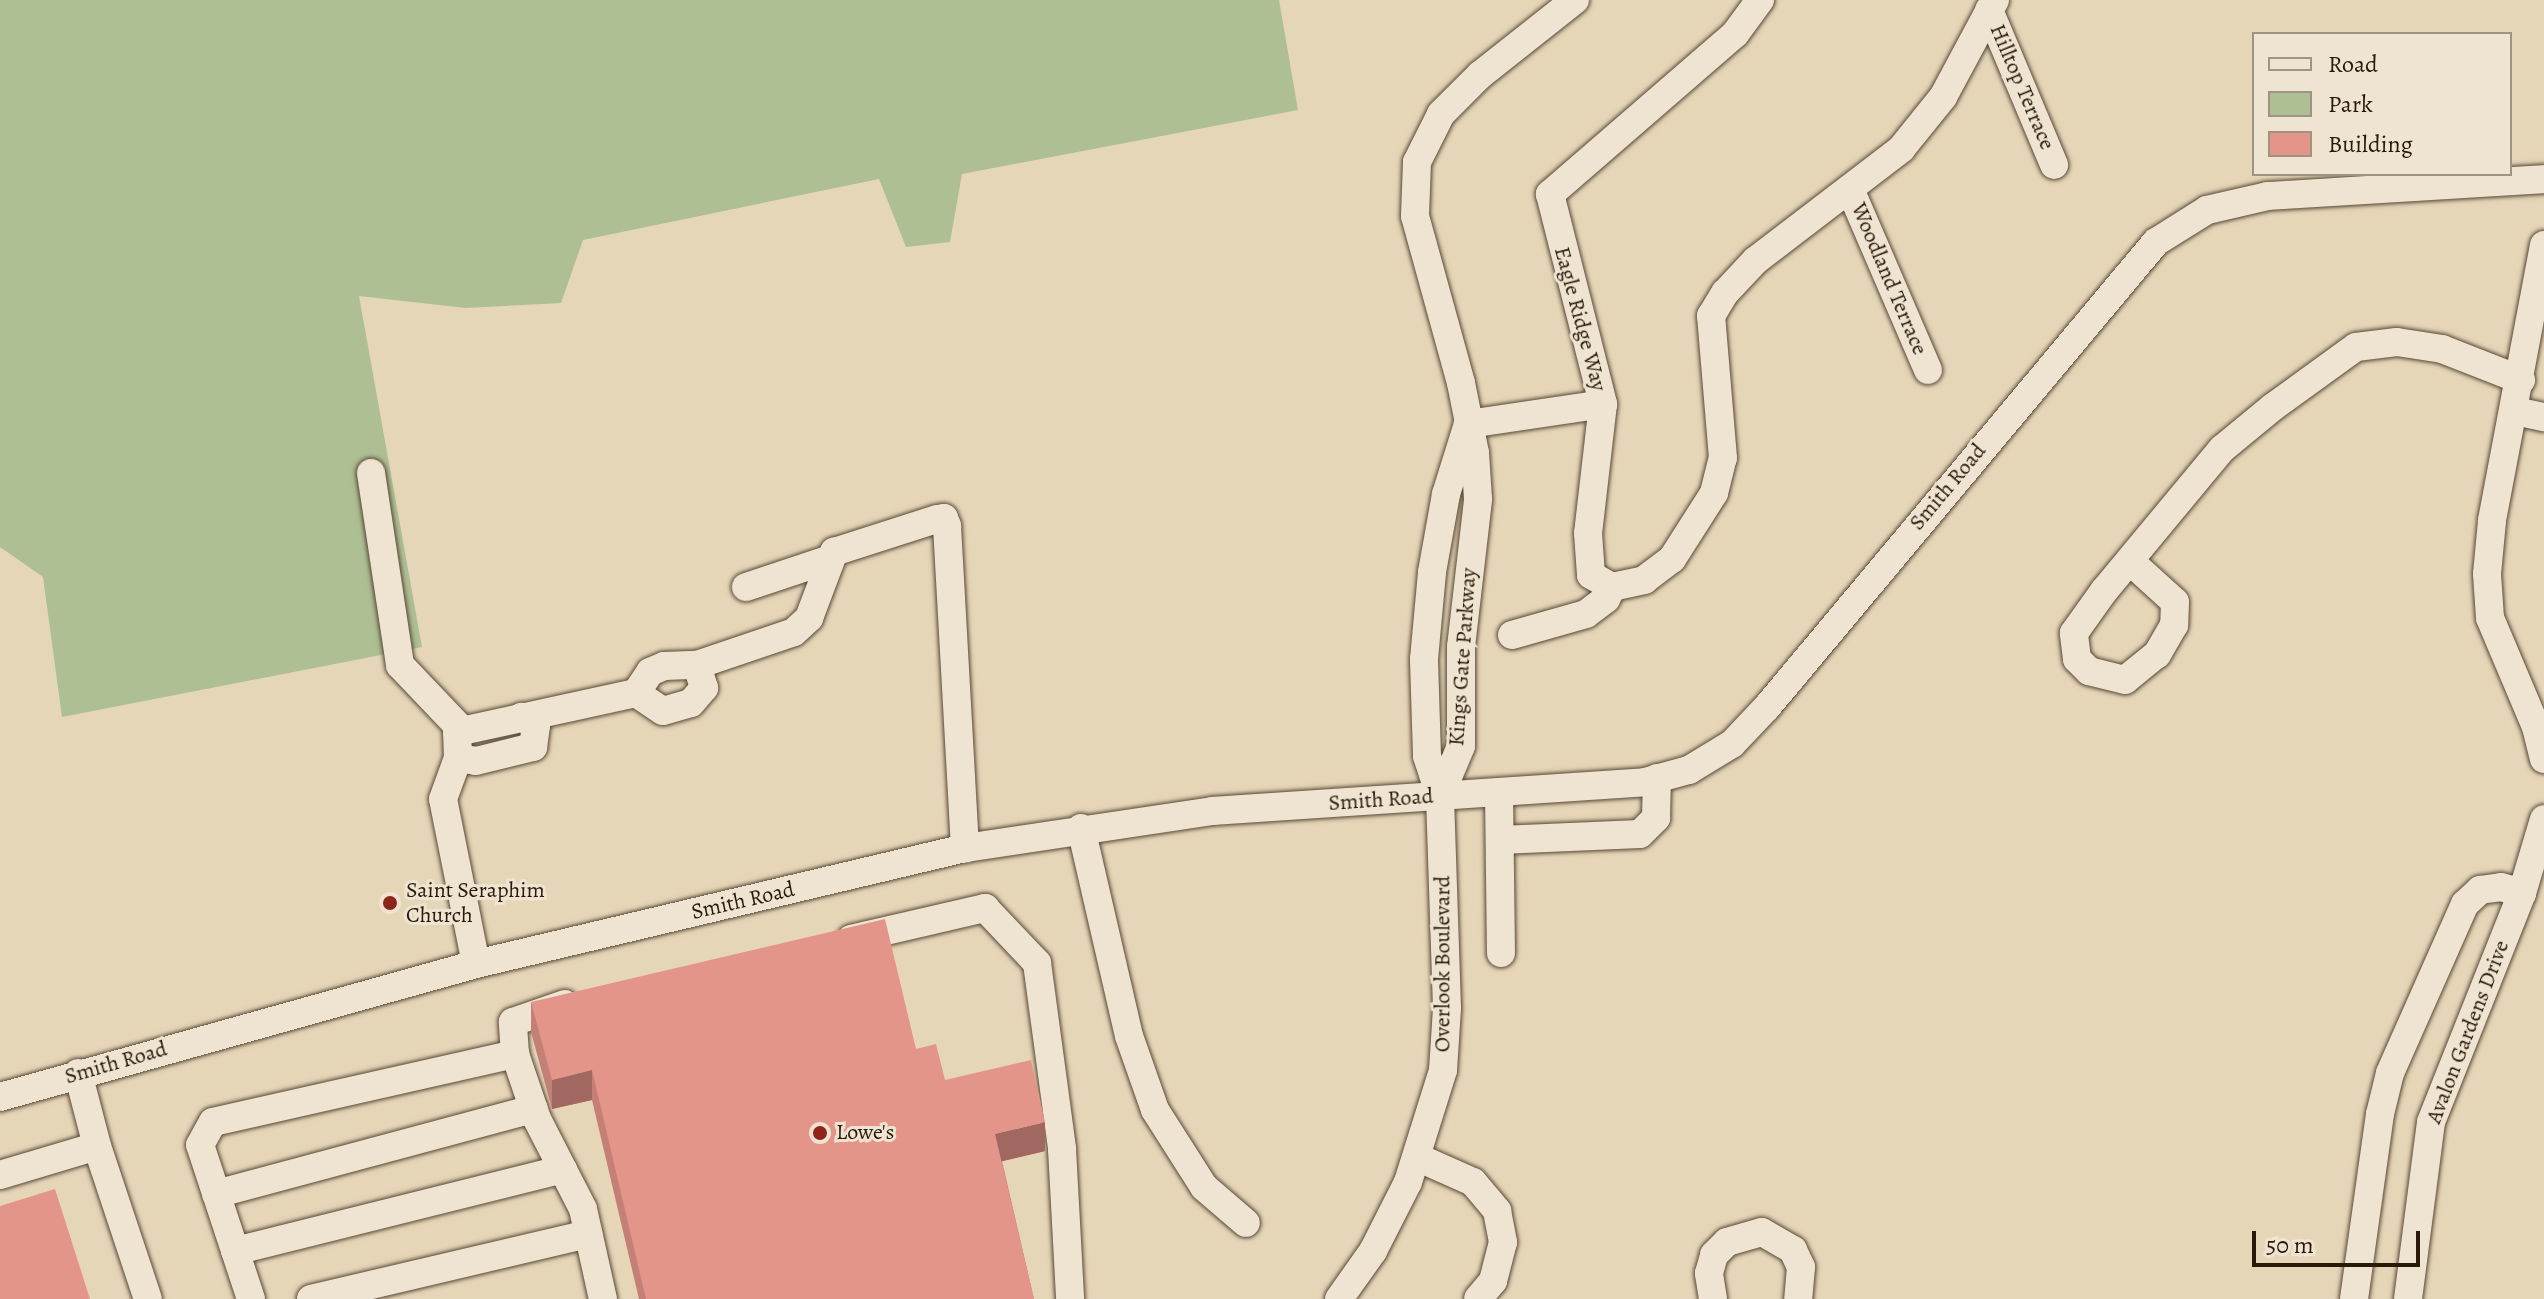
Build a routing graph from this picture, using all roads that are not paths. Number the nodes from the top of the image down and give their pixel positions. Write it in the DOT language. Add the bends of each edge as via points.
graph roads {
  1 [pos="1575,0"];
  2 [pos="1760,0"];
  3 [pos="1992,5"];
  4 [pos="2054,165"];
  5 [pos="2544,179"];
  6 [pos="1850,189"];
  7 [pos="2544,245"];
  8 [pos="1928,370"];
  9 [pos="2521,380"];
  10 [pos="1603,404"];
  11 [pos="2515,411"];
  12 [pos="2544,417"];
  13 [pos="1468,424"];
  14 [pos="371,473"];
  15 [pos="827,560"];
  16 [pos="2131,562"];
  17 [pos="746,587"];
  18 [pos="1612,587"];
  19 [pos="1512,635"];
  20 [pos="697,665"];
  21 [pos="636,693"];
  22 [pos="522,717"];
  23 [pos="461,729"];
  24 [pos="458,758"];
  25 [pos="2544,759"];
  26 [pos="1657,778"];
  27 [pos="1499,792"];
  28 [pos="1440,796"];
  29 [pos="2544,819"];
  30 [pos="1081,828"];
  31 [pos="1500,840"];
  32 [pos="965,848"];
  33 [pos="2522,893"];
  34 [pos="819,946"];
  35 [pos="1501,953"];
  36 [pos="476,964"];
  37 [pos="592,998"];
  38 [pos="515,1054"];
  39 [pos="78,1073"];
  40 [pos="0,1097"];
  41 [pos="534,1109"];
  42 [pos="97,1146"];
  43 [pos="1419,1158"];
  44 [pos="563,1169"];
  45 [pos="0,1175"];
  46 [pos="216,1194"];
  47 [pos="1246,1223"];
  48 [pos="589,1234"];
  49 [pos="235,1251"];
  50 [pos="595,1297"];
  51 [pos="148,1299"];
  52 [pos="251,1299"];
  53 [pos="311,1299"];
  54 [pos="1070,1299"];
  55 [pos="1339,1299"];
  56 [pos="1478,1299"];
  57 [pos="1713,1299"];
  58 [pos="1798,1299"];
  59 [pos="2354,1299"];
  60 [pos="2408,1299"];
  1 -- 13 [label="street, Kings Gate Parkway" via="1480,75 1441,114 1417,162 1415,216"];
  2 -- 10 [label="street, Eagle Ridge Way" via="1735,34 1550,194"];
  3 -- 4 [label="street, Hilltop Terrace"];
  3 -- 6 [label="street" via="1943,97 1901,149"];
  5 -- 26 [label="street, Smith Road" via="2268,196 2207,210 2156,242 1767,707 1732,744 1689,770"];
  6 -- 8 [label="street, Woodland Terrace"];
  6 -- 18 [label="street" via="1756,260 1711,316 1723,458 1714,493 1672,559 1644,580"];
  7 -- 9 [label="street"];
  9 -- 11 [label="street"];
  9 -- 16 [label="street" via="2442,349 2397,342 2356,347 2222,449"];
  10 -- 13 [label="street, Eagle Ridge Way"];
  10 -- 18 [label="street, Eagle Ridge Way" via="1588,533 1591,575"];
  11 -- 12 [label="street"];
  11 -- 25 [label="street" via="2492,521 2490,618"];
  13 -- 28 [label="street, Kings Gate Parkway" via="1478,499 1461,647 1461,746"];
  14 -- 23 [label="street" via="400,665"];
  15 -- 17 [label="street"];
  15 -- 20 [label="street" via="809,618 794,632"];
  15 -- 32 [label="street" via="844,548 944,518"];
  18 -- 19 [label="street" via="1606,599 1586,614"];
  20 -- 21 [label="street" via="678,663 650,672"];
  20 -- 21 [label="street" via="704,688 691,703 663,711"];
  21 -- 22 [label="street"];
  22 -- 23 [label="street"];
  22 -- 24 [label="street" via="536,726 533,747 476,761"];
  23 -- 24 [label="street" via="455,735"];
  24 -- 36 [label="street" via="446,779 445,823"];
  26 -- 27 [label="street, Smith Road"];
  26 -- 31 [label="street" via="1656,818 1640,834"];
  27 -- 28 [label="street, Smith Road"];
  27 -- 31 [label="street"];
  28 -- 30 [label="street, Smith Road" via="1212,811"];
  28 -- 43 [label="street, Overlook Boulevard" via="1446,1048"];
  29 -- 33 [label="street, Avalon Gardens Drive"];
  30 -- 32 [label="street, Smith Road"];
  30 -- 47 [label="street" via="1129,1036 1155,1110 1204,1187"];
  31 -- 35 [label="street"];
  32 -- 36 [label="street, Smith Road"];
  33 -- 59 [label="street" via="2501,887 2480,890 2465,904 2390,1073"];
  33 -- 60 [label="street, Avalon Gardens Drive" via="2431,1122"];
  34 -- 54 [label="street" via="985,908 1037,963 1062,1149"];
  36 -- 39 [label="street, Smith Road"];
  37 -- 38 [label="street" via="531,1012 513,1022"];
  38 -- 41 [label="street"];
  38 -- 46 [label="street" via="213,1122 200,1145"];
  39 -- 40 [label="street, Smith Road"];
  39 -- 42 [label="street"];
  41 -- 44 [label="street"];
  41 -- 46 [label="street"];
  42 -- 45 [label="street"];
  42 -- 51 [label="street"];
  43 -- 55 [label="street, Overlook Boulevard" via="1379,1240"];
  43 -- 56 [label="street" via="1473,1182 1497,1211 1503,1242 1493,1281"];
  44 -- 48 [label="street"];
  44 -- 49 [label="street"];
  46 -- 49 [label="street"];
  48 -- 50 [label="street"];
  48 -- 53 [label="street"];
  49 -- 52 [label="street"];
  57 -- 58 [label="street" via="1709,1273 1714,1255 1727,1242 1762,1232 1793,1250 1801,1267"];
}
